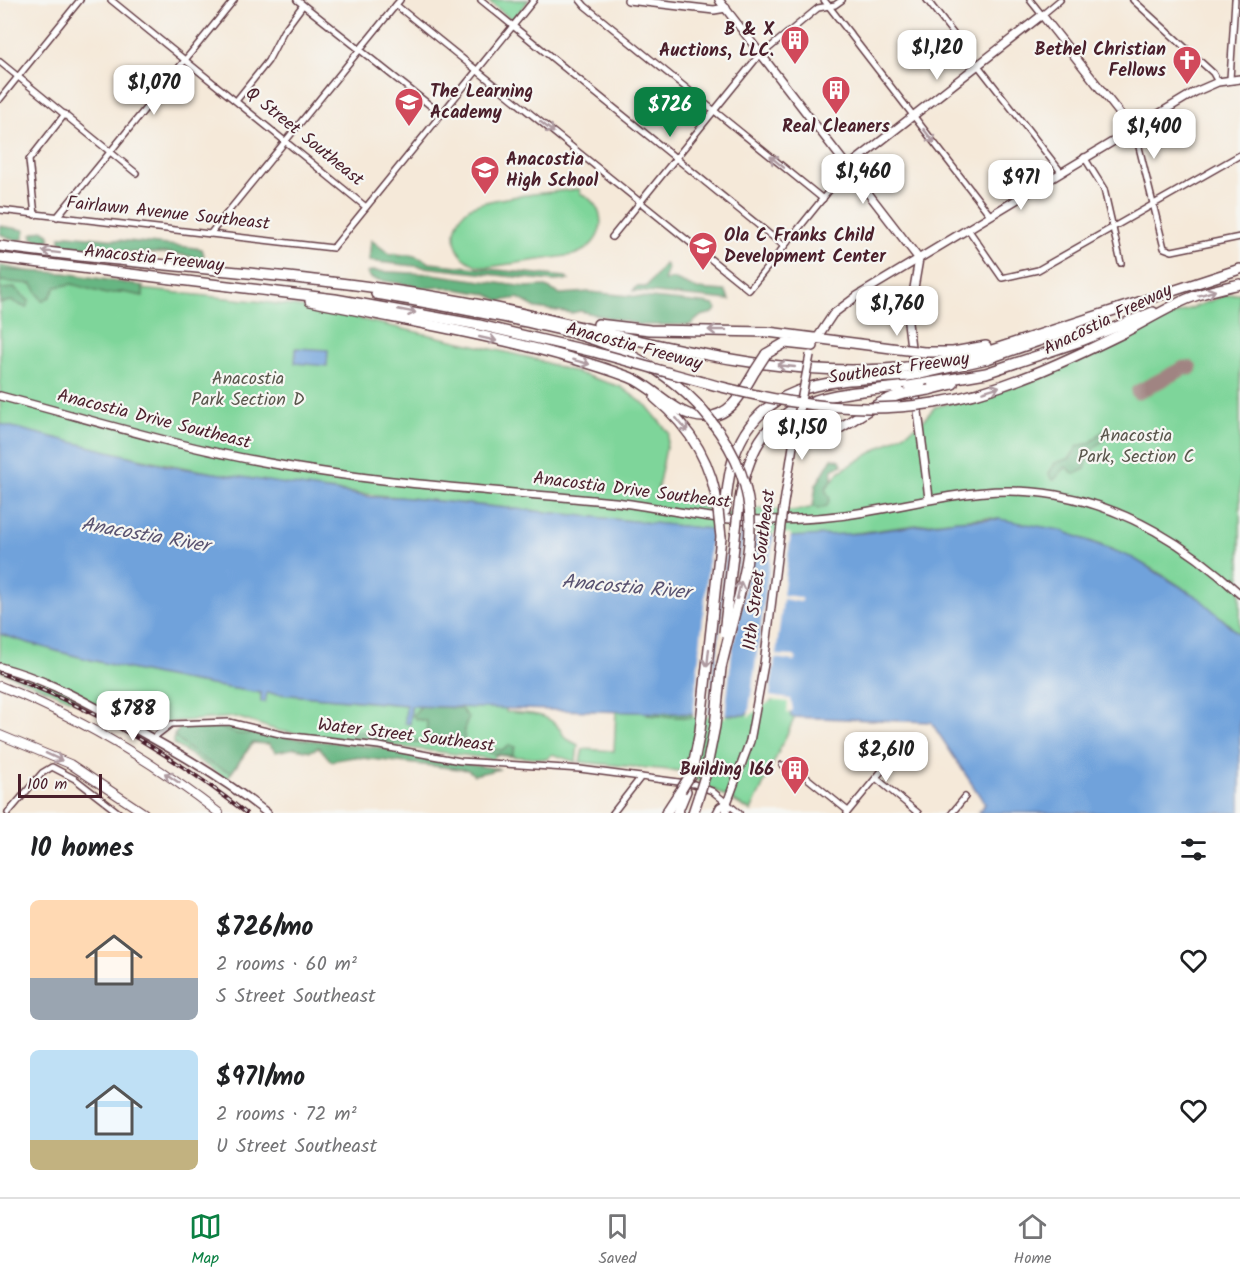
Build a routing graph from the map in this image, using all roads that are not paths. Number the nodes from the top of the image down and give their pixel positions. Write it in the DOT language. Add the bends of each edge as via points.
graph roads {
  1 [pos="80,0"];
  2 [pos="111,0"];
  3 [pos="234,0"];
  4 [pos="297,0"];
  5 [pos="481,0"];
  6 [pos="534,0"];
  7 [pos="580,0"];
  8 [pos="628,0"];
  9 [pos="719,0"];
  10 [pos="822,0"];
  11 [pos="842,0"];
  12 [pos="927,0"];
  13 [pos="1030,0"];
  14 [pos="1060,0"];
  15 [pos="1133,0"];
  16 [pos="1235,0"];
  17 [pos="398,2"];
  18 [pos="1139,3"];
  19 [pos="303,5"];
  20 [pos="829,7"];
  21 [pos="726,8"];
  22 [pos="818,8"];
  23 [pos="1042,15"];
  24 [pos="513,26"];
  25 [pos="359,50"];
  26 [pos="761,54"];
  27 [pos="185,60"];
  28 [pos="0,62"];
  29 [pos="978,65"];
  30 [pos="477,70"];
  31 [pos="18,77"];
  32 [pos="1230,79"];
  33 [pos="1240,79"];
  34 [pos="1218,82"];
  35 [pos="0,99"];
  36 [pos="236,101"];
  37 [pos="713,111"];
  38 [pos="64,114"];
  39 [pos="441,114"];
  40 [pos="913,115"];
  41 [pos="1132,129"];
  42 [pos="285,141"];
  43 [pos="110,152"];
  44 [pos="1240,155"];
  45 [pos="1084,157"];
  46 [pos="676,158"];
  47 [pos="849,166"];
  48 [pos="1061,172"];
  49 [pos="136,173"];
  50 [pos="823,199"];
  51 [pos="640,202"];
  52 [pos="1153,203"];
  53 [pos="366,207"];
  54 [pos="0,210"];
  55 [pos="35,215"];
  56 [pos="990,215"];
  57 [pos="57,217"];
  58 [pos="1112,226"];
  59 [pos="968,229"];
  60 [pos="210,234"];
  61 [pos="612,237"];
  62 [pos="1240,237"];
  63 [pos="0,246"];
  64 [pos="784,246"];
  65 [pos="0,258"];
  66 [pos="919,259"];
  67 [pos="1121,263"];
  68 [pos="1240,269"];
  69 [pos="276,277"];
  70 [pos="225,283"];
  71 [pos="1240,284"];
  72 [pos="1176,289"];
  73 [pos="1175,305"];
  74 [pos="531,314"];
  75 [pos="1018,340"];
  76 [pos="813,346"];
  77 [pos="600,368"];
  78 [pos="922,379"];
  79 [pos="907,381"];
  80 [pos="0,396"];
  81 [pos="794,439"];
  82 [pos="929,498"];
  83 [pos="721,511"];
  84 [pos="1240,594"];
  85 [pos="0,666"];
  86 [pos="721,668"];
  87 [pos="0,686"];
  88 [pos="0,735"];
  89 [pos="153,738"];
  90 [pos="907,740"];
  91 [pos="783,765"];
  92 [pos="641,777"];
  93 [pos="876,778"];
  94 [pos="683,790"];
  95 [pos="965,797"];
  96 [pos="727,803"];
  97 [pos="847,812"];
  98 [pos="8,813"];
  99 [pos="119,813"];
  100 [pos="144,813"];
  101 [pos="219,813"];
  102 [pos="267,813"];
  103 [pos="612,813"];
  104 [pos="666,813"];
  105 [pos="677,813"];
  106 [pos="693,813"];
  107 [pos="717,813"];
  108 [pos="726,813"];
  109 [pos="739,813"];
  110 [pos="918,813"];
  111 [pos="952,813"];
  1 -- 31 [label="street"];
  2 -- 27 [label="street, Q Street Southeast"];
  3 -- 27 [label="street"];
  4 -- 19 [label="street"];
  5 -- 24 [label="street"];
  6 -- 24 [label="street"];
  7 -- 37 [label="street"];
  8 -- 21 [label="street"];
  9 -- 21 [label="street"];
  10 -- 20 [label="street"];
  10 -- 22 [label="street"];
  11 -- 20 [label="street"];
  12 -- 29 [label="street"];
  13 -- 23 [label="street"];
  14 -- 23 [label="street"];
  15 -- 18 [label="street"];
  16 -- 32 [label="street"];
  17 -- 25 [label="street"];
  17 -- 30 [label="street"];
  18 -- 34 [label="street"];
  19 -- 25 [label="street"];
  19 -- 36 [label="street" via="268,61"];
  20 -- 22 [label="street"];
  20 -- 40 [label="street"];
  21 -- 26 [label="street"];
  22 -- 26 [label="street"];
  23 -- 29 [label="street"];
  23 -- 41 [label="street"];
  24 -- 30 [label="street"];
  24 -- 46 [label="street"];
  25 -- 39 [label="street"];
  25 -- 42 [label="street"];
  26 -- 37 [label="street"];
  26 -- 47 [label="street"];
  27 -- 36 [label="street, Q Street Southeast"];
  27 -- 43 [label="street"];
  28 -- 31 [label="street"];
  29 -- 40 [label="street"];
  29 -- 48 [label="street"];
  30 -- 39 [label="street"];
  30 -- 51 [label="street, one-way"];
  31 -- 35 [label="street"];
  31 -- 38 [label="street"];
  32 -- 33 [label="street, 11th Street Southeast"];
  32 -- 34 [label="street, 11th Street Southeast"];
  34 -- 41 [label="street, 11th Street Southeast"];
  36 -- 42 [label="street, Q Street Southeast"];
  37 -- 46 [label="street"];
  50 -- 37 [label="street, one-way"];
  38 -- 43 [label="street"];
  38 -- 55 [label="street" via="29,160"];
  39 -- 53 [label="street"];
  40 -- 47 [label="street"];
  40 -- 56 [label="street, one-way"];
  41 -- 45 [label="street, 11th Street Southeast"];
  41 -- 52 [label="street"];
  42 -- 53 [label="street, Q Street Southeast"];
  42 -- 60 [label="street"];
  43 -- 49 [label="street"];
  43 -- 57 [label="street"];
  44 -- 52 [label="street"];
  45 -- 48 [label="street, 11th Street Southeast"];
  45 -- 58 [label="street" via="1104,189"];
  46 -- 51 [label="street"];
  46 -- 64 [label="street"];
  47 -- 50 [label="street"];
  47 -- 66 [label="street"];
  48 -- 56 [label="street, 11th Street Southeast"];
  50 -- 64 [label="street"];
  51 -- 61 [label="street"];
  51 -- 64 [label="street" via="749,290"];
  52 -- 58 [label="street"];
  52 -- 62 [label="street" via="1167,250"];
  53 -- 60 [label="street, Fairlawn Avenue Southeast" via="333,248"];
  54 -- 55 [label="street, Fairlawn Avenue Southeast"];
  55 -- 57 [label="street, Fairlawn Avenue Southeast"];
  56 -- 59 [label="street, 11th Street Southeast"];
  57 -- 60 [label="street, Fairlawn Avenue Southeast"];
  58 -- 59 [label="street" via="1042,268 1002,278"];
  58 -- 67 [label="street"];
  59 -- 66 [label="street, 11th Street Southeast"];
  69 -- 63 [label="highway, Anacostia Freeway, one-way"];
  65 -- 70 [label="highway, Anacostia Freeway"];
  66 -- 76 [label="street, 11th Street Southeast" via="838,310"];
  66 -- 82 [label="street" via="908,323"];
  68 -- 72 [label="highway, Anacostia Freeway"];
  69 -- 74 [label="highway, Anacostia Freeway" via="410,292"];
  86 -- 69 [label="highway, one-way, bridge" via="750,540 752,514 736,462 697,404 655,368 595,338 455,308"];
  70 -- 73 [label="highway, Anacostia Freeway, one-way, bridge" via="395,309 594,352 793,404 874,409 934,403 984,392 1032,375"];
  70 -- 77 [label="highway, one-way" via="443,328"];
  73 -- 71 [label="highway, Anacostia Freeway, one-way"];
  72 -- 75 [label="highway, Anacostia Freeway"];
  72 -- 78 [label="highway, Southeast Freeway" via="1020,348"];
  73 -- 78 [label="highway, Southeast Freeway" via="987,373"];
  76 -- 74 [label="highway, one-way" via="756,332 650,330"];
  79 -- 74 [label="highway, Anacostia Freeway, one-way" via="759,363"];
  75 -- 76 [label="highway, bridge" via="953,352"];
  75 -- 78 [label="highway, Anacostia Freeway"];
  76 -- 77 [label="highway, bridge" via="785,343 766,354 731,407 703,417 682,411 638,381"];
  76 -- 81 [label="street, 11th Street Southeast, bridge"];
  77 -- 83 [label="highway, one-way" via="641,387 682,424 708,467"];
  78 -- 79 [label="highway, bridge"];
  78 -- 79 [label="highway, Anacostia Freeway, bridge"];
  79 -- 81 [label="highway" via="825,436"];
  79 -- 83 [label="highway, Southeast Freeway" via="824,383 777,401 754,422 738,447"];
  79 -- 86 [label="highway, Southeast Freeway, bridge" via="830,394 801,404 763,436 744,477"];
  80 -- 82 [label="street, Anacostia Drive Southeast" via="205,450 383,481 620,502 744,519 837,516"];
  81 -- 96 [label="street, 11th Street Southeast, bridge" via="750,741"];
  82 -- 84 [label="street, Anacostia Drive Southeast" via="1018,491 1094,504 1135,519 1170,538"];
  83 -- 94 [label="highway, one-way, bridge" via="701,724 692,772"];
  85 -- 89 [label="street" via="45,680"];
  86 -- 106 [label="highway, Southeast Freeway, bridge" via="715,726"];
  101 -- 87 [label="main road, one-way" via="121,746"];
  88 -- 100 [label="main road, one-way" via="70,764"];
  89 -- 92 [label="street, Water Street Southeast" via="171,724 229,722 284,735 379,746 460,761"];
  89 -- 102 [label="street" via="210,771"];
  90 -- 93 [label="street"];
  91 -- 97 [label="street" via="796,769"];
  92 -- 96 [label="street, Water Street Southeast" via="699,785"];
  92 -- 103 [label="street"];
  93 -- 97 [label="street"];
  93 -- 110 [label="street"];
  94 -- 104 [label="highway"];
  94 -- 105 [label="highway"];
  95 -- 111 [label="street"];
  96 -- 107 [label="street, 11th Street Southeast"];
  96 -- 108 [label="street, 11th Street Southeast"];
  96 -- 109 [label="street, Water Street Southeast"];
  98 -- 99 [label="street" via="45,769 54,768"];
}
